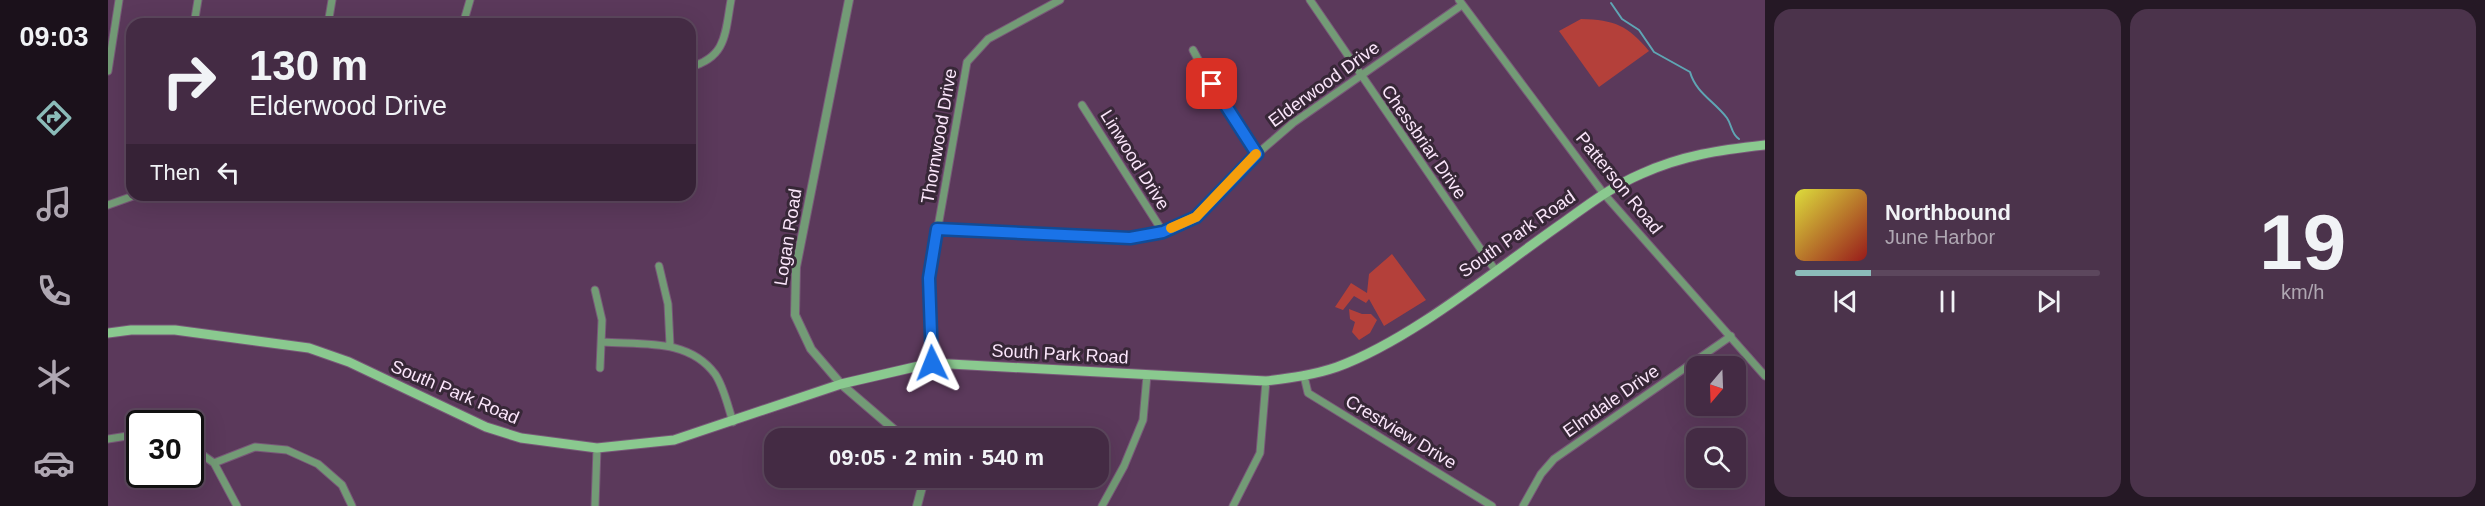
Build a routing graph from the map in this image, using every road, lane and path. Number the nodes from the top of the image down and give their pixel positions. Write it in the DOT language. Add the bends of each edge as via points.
graph roads {
  1 [pos="198,0"];
  2 [pos="332,0"];
  3 [pos="470,0"];
  4 [pos="731,0"];
  5 [pos="849,0"];
  6 [pos="1060,0"];
  7 [pos="1310,0"];
  8 [pos="1460,3"];
  9 [pos="119,4"];
  10 [pos="108,6"];
  11 [pos="196,18"];
  12 [pos="329,18"];
  13 [pos="465,18"];
  14 [pos="1193,50"];
  15 [pos="696,65"];
  16 [pos="108,71"];
  17 [pos="1360,76"];
  18 [pos="1082,105"];
  19 [pos="1763,148"];
  20 [pos="1257,154"];
  21 [pos="1604,194"];
  22 [pos="126,198"];
  23 [pos="108,204"];
  24 [pos="937,229"];
  25 [pos="1163,232"];
  26 [pos="659,266"];
  27 [pos="1495,270"];
  28 [pos="595,290"];
  29 [pos="108,333"];
  30 [pos="1731,336"];
  31 [pos="602,342"];
  32 [pos="670,345"];
  33 [pos="932,363"];
  34 [pos="600,368"];
  35 [pos="1147,375"];
  36 [pos="1304,376"];
  37 [pos="1765,376"];
  38 [pos="1266,381"];
  39 [pos="841,384"];
  40 [pos="733,422"];
  41 [pos="892,428"];
  42 [pos="126,436"];
  43 [pos="108,439"];
  44 [pos="597,448"];
  45 [pos="204,456"];
  46 [pos="214,463"];
  47 [pos="922,488"];
  48 [pos="237,506"];
  49 [pos="352,506"];
  50 [pos="595,506"];
  51 [pos="917,506"];
  52 [pos="1102,506"];
  53 [pos="1233,506"];
  54 [pos="1492,506"];
  55 [pos="1523,506"];
  1 -- 11 [label="street"];
  2 -- 12 [label="street"];
  3 -- 13 [label="street"];
  4 -- 15 [label="street" via="718,52"];
  5 -- 39 [label="street, Logan Road" via="796,267 795,315 811,349"];
  6 -- 24 [label="street, Thornwood Drive" via="988,39 968,62"];
  7 -- 17 [label="street, Chessbriar Drive"];
  8 -- 17 [label="street, Elderwood Drive"];
  8 -- 21 [label="street, Patterson Road"];
  9 -- 10 [label="street"];
  9 -- 16 [label="street"];
  14 -- 20 [label="street" via="1221,102"];
  17 -- 20 [label="street, Elderwood Drive"];
  17 -- 27 [label="street, Chessbriar Drive"];
  18 -- 25 [label="street, Linwood Drive"];
  19 -- 21 [label="main road, South Park Road" via="1717,149 1680,159"];
  20 -- 25 [label="street, Elderwood Drive" via="1196,217"];
  21 -- 27 [label="main road, South Park Road"];
  21 -- 30 [label="street, Patterson Road"];
  22 -- 23 [label="street"];
  24 -- 25 [label="street, Elderwood Drive" via="1130,238"];
  24 -- 33 [label="street, Thornwood Drive" via="929,278"];
  26 -- 32 [label="street" via="668,304"];
  27 -- 36 [label="main road, South Park Road" via="1415,326 1363,356"];
  28 -- 31 [label="street"];
  29 -- 44 [label="main road, South Park Road" via="174,330 309,348 349,362 486,428 521,438"];
  30 -- 37 [label="street, Patterson Road"];
  30 -- 55 [label="street, Elmdale Drive" via="1554,459 1540,474"];
  31 -- 32 [label="street"];
  31 -- 34 [label="street"];
  32 -- 40 [label="street" via="698,356 716,375"];
  33 -- 35 [label="main road, South Park Road"];
  33 -- 39 [label="main road, South Park Road"];
  35 -- 38 [label="main road, South Park Road"];
  35 -- 52 [label="street" via="1143,420"];
  36 -- 38 [label="main road, South Park Road"];
  36 -- 54 [label="street, Crestview Drive" via="1308,393"];
  38 -- 53 [label="street" via="1260,453"];
  39 -- 40 [label="main road, South Park Road"];
  39 -- 41 [label="street, Logan Road"];
  40 -- 44 [label="main road, South Park Road" via="674,440"];
  42 -- 43 [label="street"];
  44 -- 50 [label="street"];
  45 -- 46 [label="street"];
  46 -- 48 [label="street"];
  46 -- 49 [label="street" via="255,447 287,450 318,464 342,485"];
  47 -- 51 [label="street"];
}
